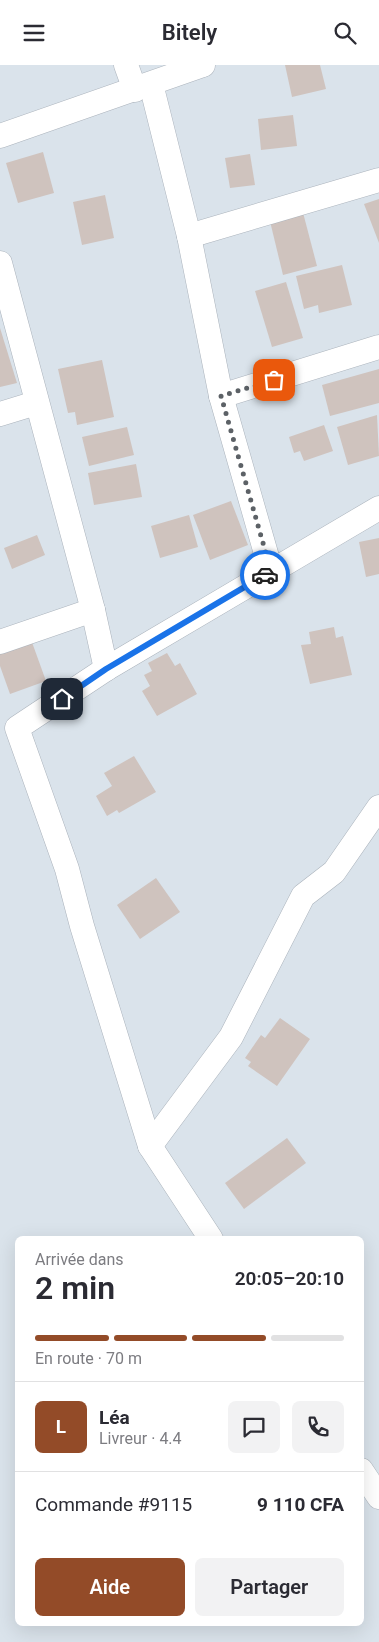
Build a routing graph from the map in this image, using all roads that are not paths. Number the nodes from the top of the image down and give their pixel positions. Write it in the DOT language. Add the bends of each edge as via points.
graph roads {
  1 [pos="126,65"];
  2 [pos="203,65"];
  3 [pos="143,87"];
  4 [pos="0,136"];
  5 [pos="379,180"];
  6 [pos="189,236"];
  7 [pos="0,263"];
  8 [pos="379,347"];
  9 [pos="221,396"];
  10 [pos="36,403"];
  11 [pos="0,414"];
  12 [pos="379,507"];
  13 [pos="271,571"];
  14 [pos="93,610"];
  15 [pos="0,642"];
  16 [pos="106,669"];
  17 [pos="379,807"];
  18 [pos="150,1146"];
  19 [pos="209,1236"];
  20 [pos="364,1474"];
  21 [pos="379,1497"];
  1 -- 3 [label="street"];
  2 -- 3 [label="street"];
  3 -- 4 [label="street"];
  3 -- 6 [label="street"];
  5 -- 6 [label="street"];
  6 -- 9 [label="street"];
  7 -- 10 [label="street"];
  8 -- 9 [label="street"];
  9 -- 13 [label="street"];
  10 -- 11 [label="street"];
  10 -- 14 [label="street"];
  12 -- 13 [label="street"];
  13 -- 16 [label="street"];
  14 -- 15 [label="street"];
  14 -- 16 [label="street"];
  16 -- 18 [label="street" via="17,728 67,869"];
  17 -- 18 [label="street" via="334,872 303,896 231,1037"];
  18 -- 19 [label="street"];
  20 -- 21 [label="street"];
}
